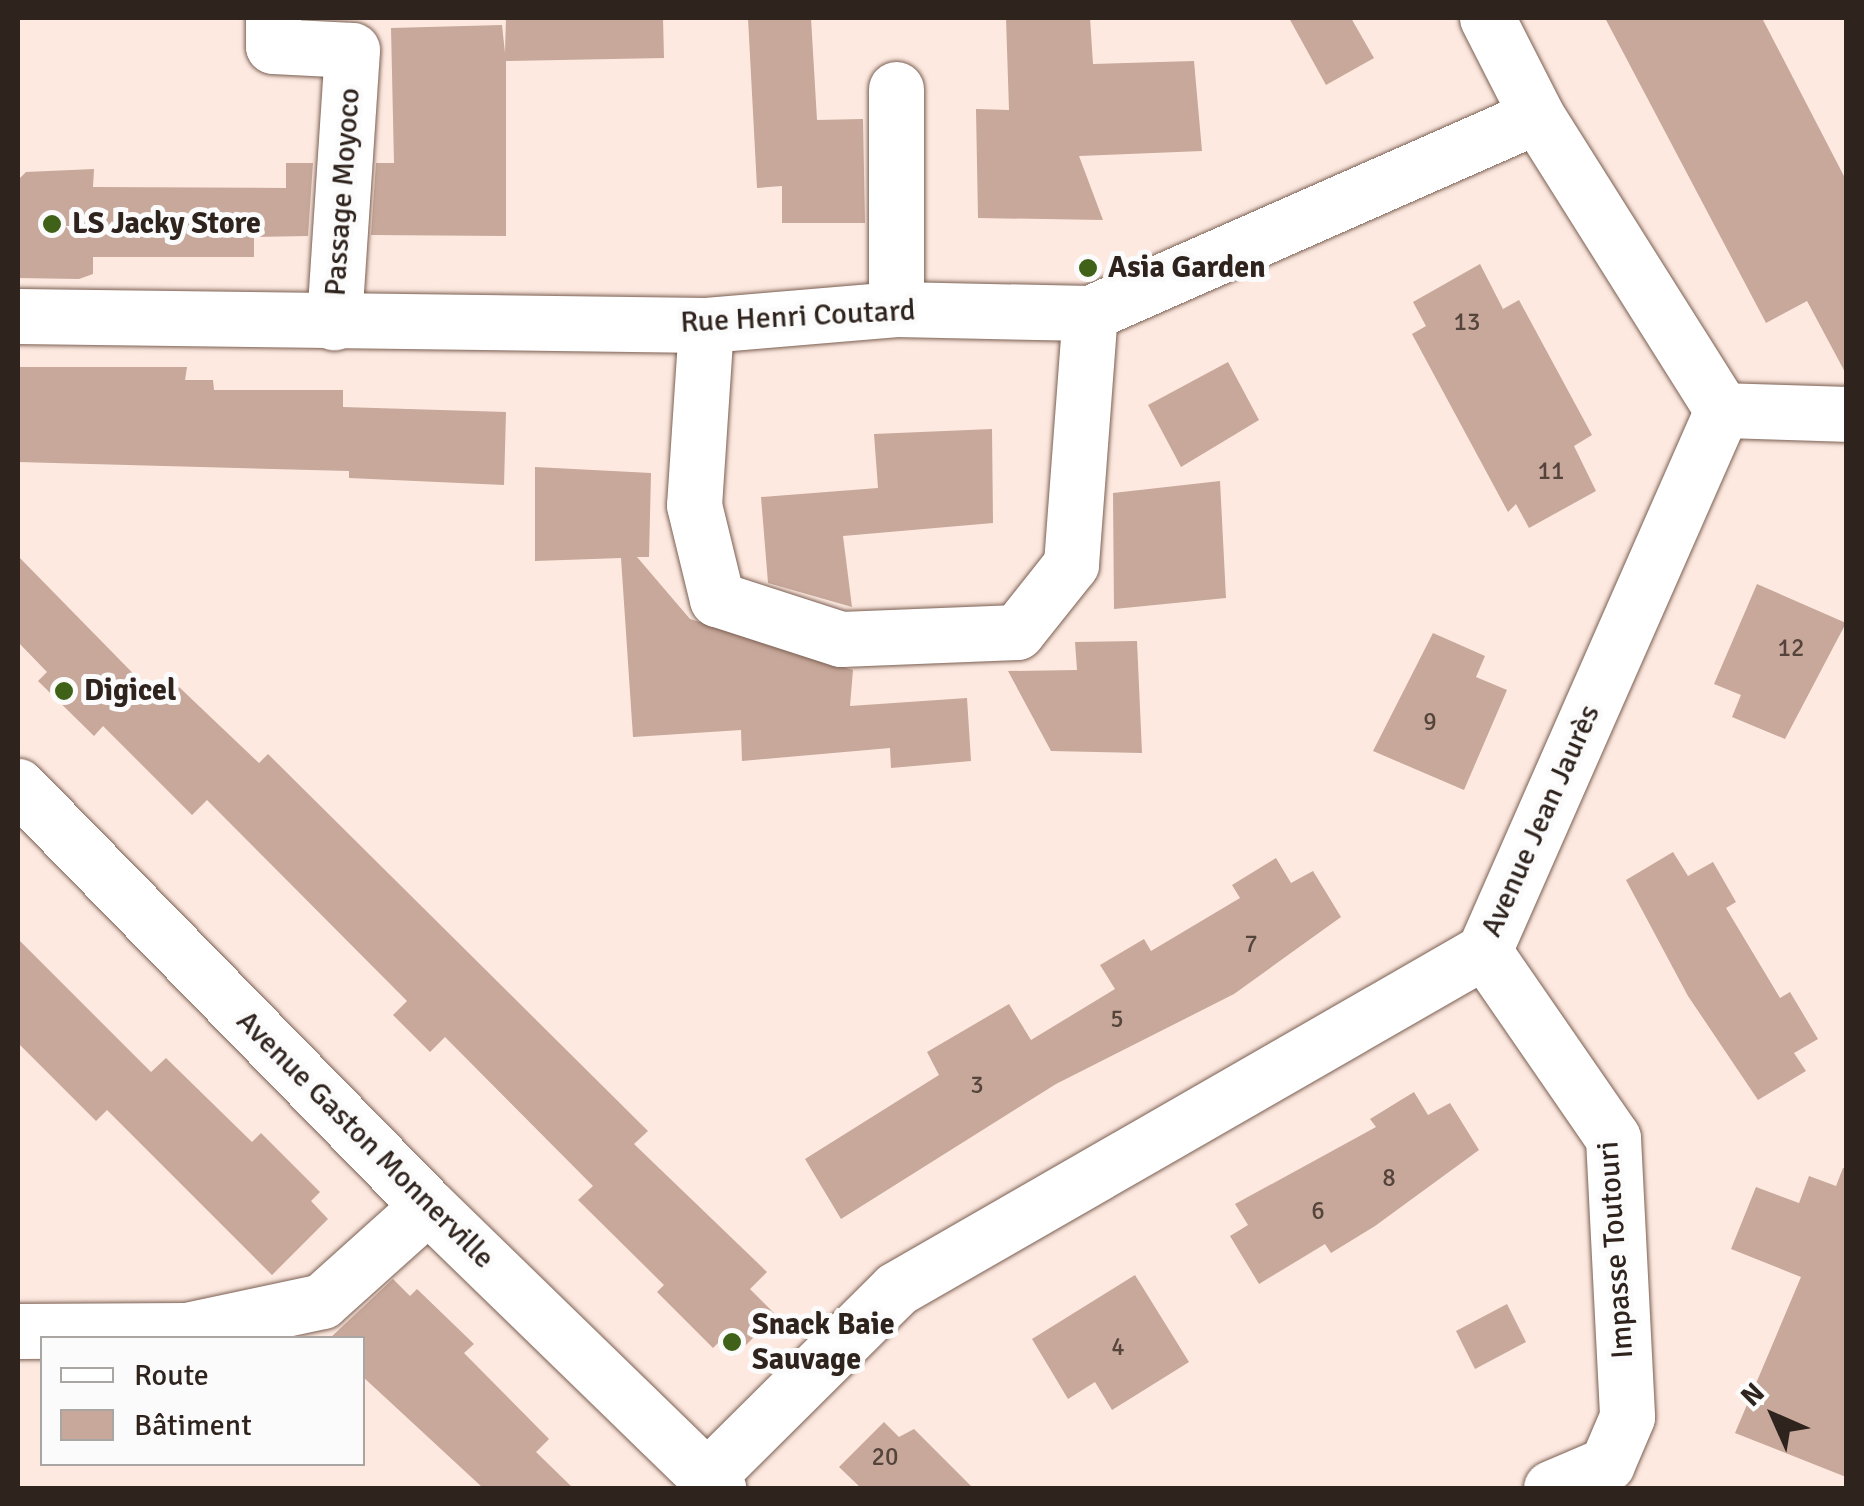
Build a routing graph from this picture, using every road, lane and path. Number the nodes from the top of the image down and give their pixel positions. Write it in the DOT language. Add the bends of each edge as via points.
graph roads {
  1 [pos="273,18"];
  2 [pos="1487,18"];
  3 [pos="896,89"];
  4 [pos="1538,116"];
  5 [pos="896,309"];
  6 [pos="1090,313"];
  7 [pos="18,316"];
  8 [pos="334,322"];
  9 [pos="706,325"];
  10 [pos="1722,410"];
  11 [pos="1846,414"];
  12 [pos="18,786"];
  13 [pos="1484,950"];
  14 [pos="428,1206"];
  15 [pos="18,1331"];
  16 [pos="712,1483"];
  17 [pos="1551,1488"];
  1 -- 8 [label="street, Passage Moyoco" via="273,46 352,50"];
  2 -- 4 [label="street"];
  3 -- 5 [label="street"];
  4 -- 6 [label="street, Rue Henri Coutard"];
  4 -- 10 [label="street"];
  5 -- 6 [label="street, Rue Henri Coutard"];
  5 -- 9 [label="street, Rue Henri Coutard"];
  6 -- 9 [label="street" via="1071,564 1017,632 841,639 717,600 694,506"];
  7 -- 8 [label="street, Rue Henri Coutard"];
  8 -- 9 [label="street, Rue Henri Coutard"];
  10 -- 11 [label="street"];
  10 -- 13 [label="street, Avenue Jean Jaurès"];
  12 -- 14 [label="street, Avenue Gaston Monnerville"];
  13 -- 16 [label="street, Avenue Jean Jaurès" via="896,1289"];
  13 -- 17 [label="street, Impasse Toutouri" via="1614,1138 1627,1417 1607,1464"];
  14 -- 15 [label="street" via="322,1301 188,1330"];
  14 -- 16 [label="street, Avenue Gaston Monnerville"];
}
